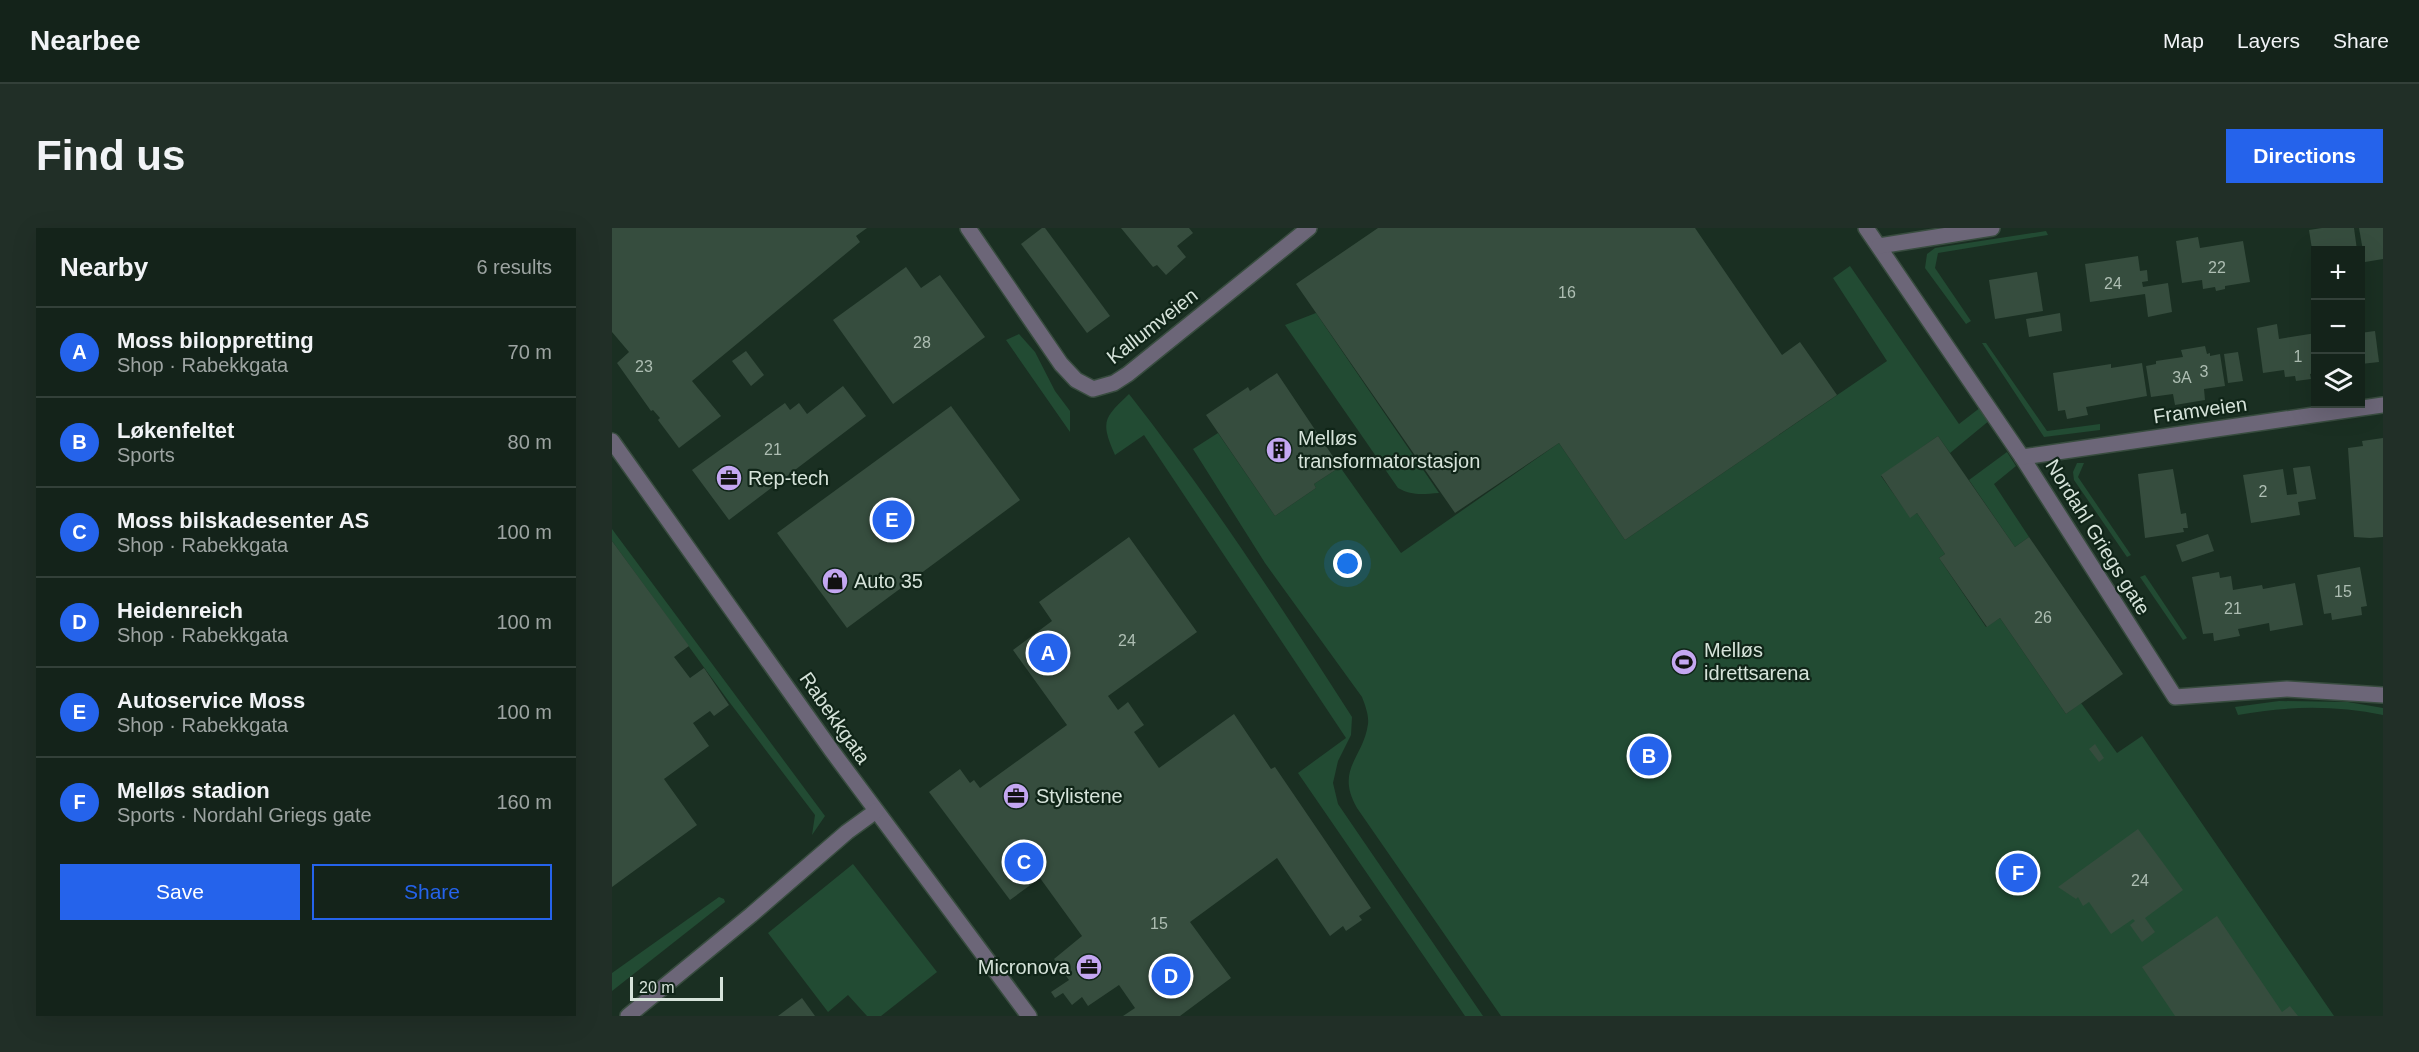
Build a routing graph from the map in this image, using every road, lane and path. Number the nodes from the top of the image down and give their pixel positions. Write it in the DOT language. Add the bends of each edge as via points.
graph roads {
  1 [pos="968,228"];
  2 [pos="1310,228"];
  3 [pos="1866,228"];
  4 [pos="1992,228"];
  5 [pos="1879,246"];
  6 [pos="2383,405"];
  7 [pos="612,441"];
  8 [pos="2022,457"];
  9 [pos="2383,695"];
  10 [pos="876,811"];
  11 [pos="628,1016"];
  12 [pos="1029,1016"];
  1 -- 2 [label="street, Kallumveien" via="1061,364 1076,380 1093,389 1128,374"];
  3 -- 5 [label="street, Nordahl Griegs gate"];
  4 -- 5 [label="street"];
  5 -- 8 [label="street, Nordahl Griegs gate"];
  6 -- 8 [label="street, Framveien"];
  7 -- 10 [label="street, Rabekkgata"];
  8 -- 9 [label="street, Nordahl Griegs gate" via="2175,697 2287,689"];
  10 -- 11 [label="street"];
  10 -- 12 [label="street, Rabekkgata"];
}
